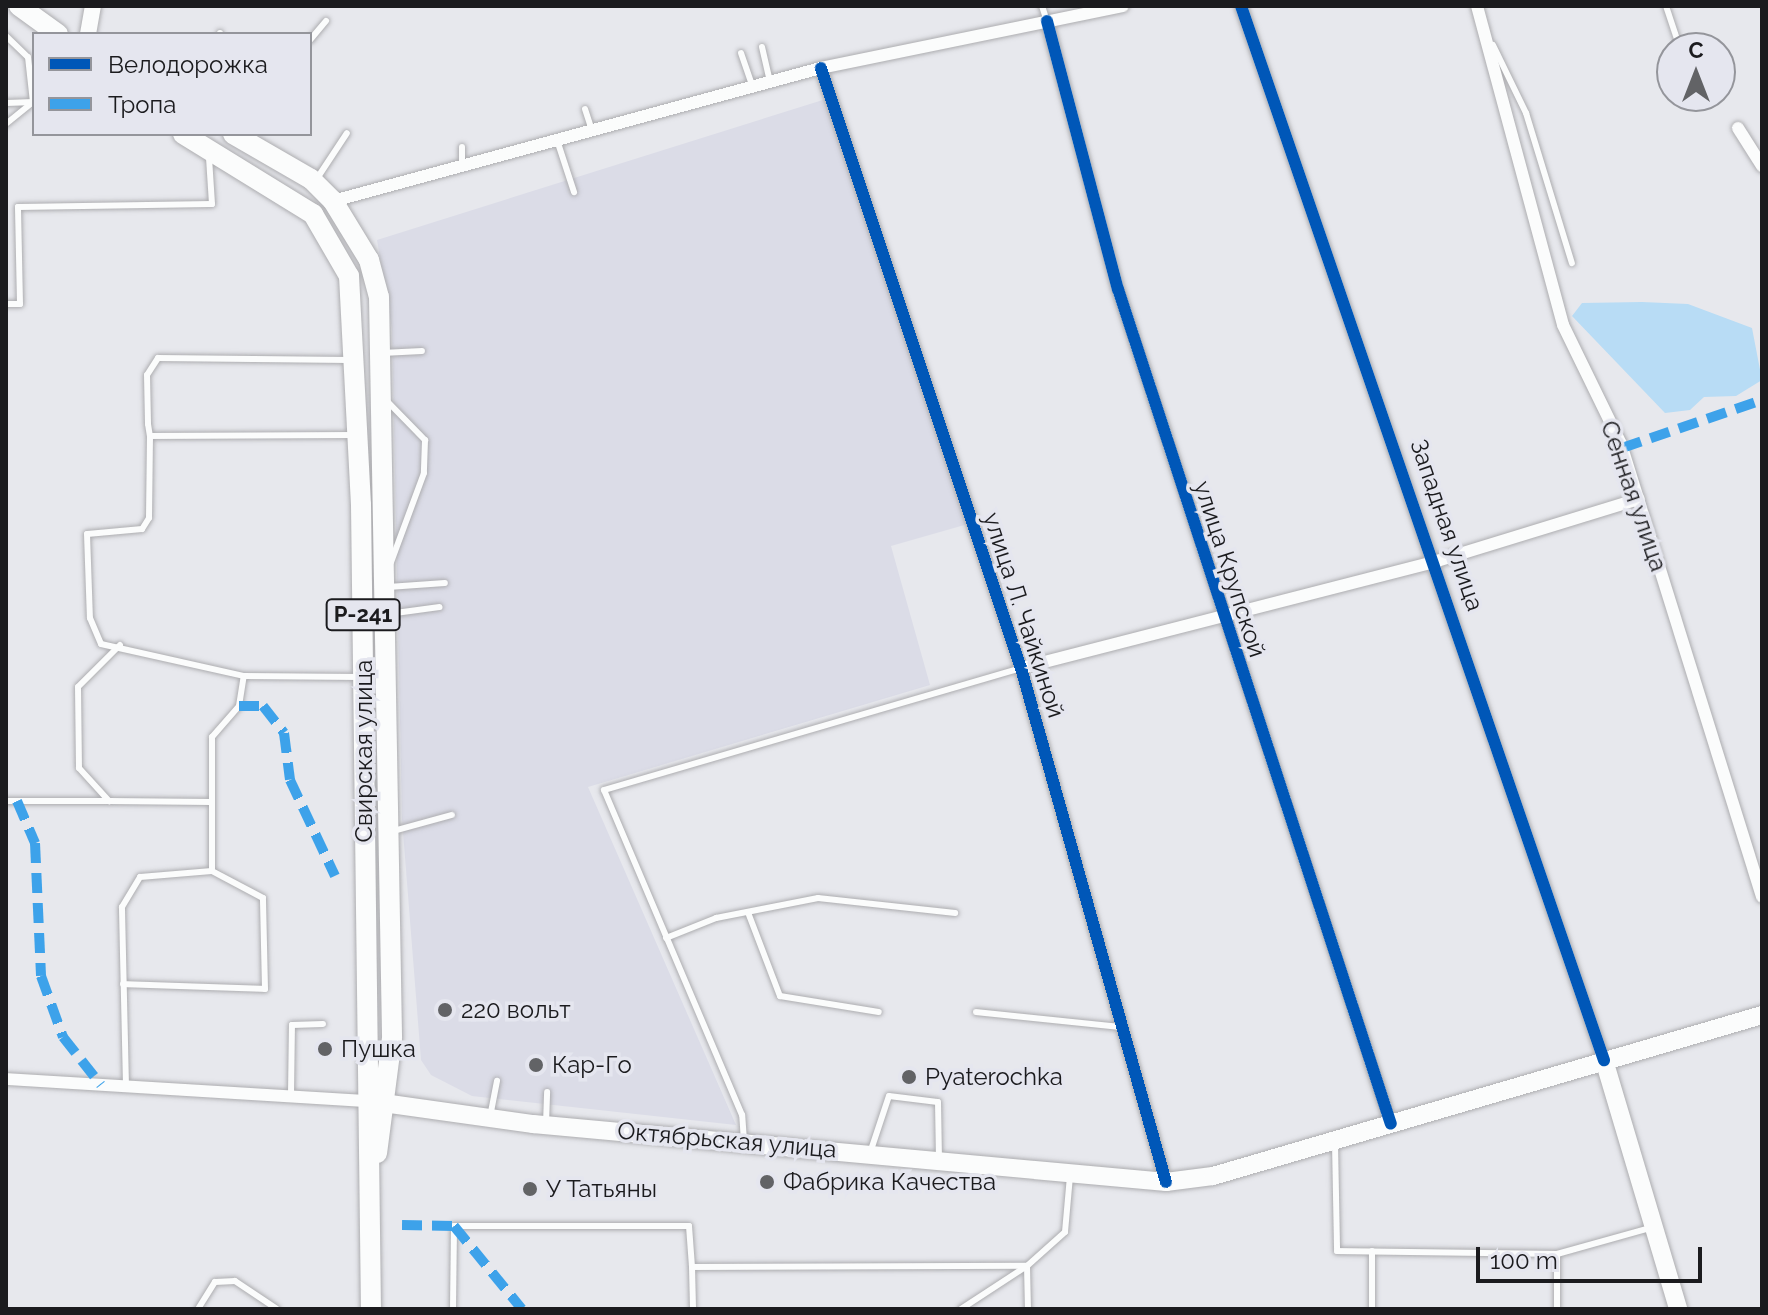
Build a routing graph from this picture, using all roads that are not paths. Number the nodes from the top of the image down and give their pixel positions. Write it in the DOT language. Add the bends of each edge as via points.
graph roads {
  1 [pos="19,6"];
  2 [pos="93,6"];
  3 [pos="1042,6"];
  4 [pos="1123,6"];
  5 [pos="1241,6"];
  6 [pos="1477,6"];
  7 [pos="1666,6"];
  8 [pos="326,21"];
  9 [pos="1047,21"];
  10 [pos="1483,25"];
  11 [pos="55,32"];
  12 [pos="88,32"];
  13 [pos="1675,32"];
  14 [pos="6,36"];
  15 [pos="312,38"];
  16 [pos="762,47"];
  17 [pos="741,53"];
  18 [pos="821,68"];
  19 [pos="770,82"];
  20 [pos="32,87"];
  21 [pos="753,87"];
  22 [pos="32,102"];
  23 [pos="6,103"];
  24 [pos="32,104"];
  25 [pos="585,109"];
  26 [pos="6,124"];
  27 [pos="1738,128"];
  28 [pos="592,131"];
  29 [pos="347,133"];
  30 [pos="187,136"];
  31 [pos="236,136"];
  32 [pos="557,140"];
  33 [pos="207,147"];
  34 [pos="462,147"];
  35 [pos="462,166"];
  36 [pos="1762,166"];
  37 [pos="315,183"];
  38 [pos="574,192"];
  39 [pos="333,201"];
  40 [pos="1572,263"];
  41 [pos="6,304"];
  42 [pos="422,351"];
  43 [pos="381,353"];
  44 [pos="357,360"];
  45 [pos="380,396"];
  46 [pos="358,435"];
  47 [pos="150,436"];
  48 [pos="1639,499"];
  49 [pos="1437,561"];
  50 [pos="386,580"];
  51 [pos="445,583"];
  52 [pos="440,607"];
  53 [pos="387,614"];
  54 [pos="1221,617"];
  55 [pos="120,645"];
  56 [pos="1021,668"];
  57 [pos="244,676"];
  58 [pos="363,677"];
  59 [pos="6,801"];
  60 [pos="109,801"];
  61 [pos="212,802"];
  62 [pos="452,815"];
  63 [pos="389,832"];
  64 [pos="212,871"];
  65 [pos="1762,897"];
  66 [pos="955,913"];
  67 [pos="749,915"];
  68 [pos="666,938"];
  69 [pos="123,984"];
  70 [pos="879,1012"];
  71 [pos="976,1012"];
  72 [pos="1762,1015"];
  73 [pos="323,1024"];
  74 [pos="1122,1027"];
  75 [pos="1604,1060"];
  76 [pos="6,1079"];
  77 [pos="497,1081"];
  78 [pos="126,1086"];
  79 [pos="547,1092"];
  80 [pos="291,1094"];
  81 [pos="378,1102"];
  82 [pos="490,1119"];
  83 [pos="1391,1124"];
  84 [pos="546,1125"];
  85 [pos="744,1141"];
  86 [pos="1335,1141"];
  87 [pos="869,1153"];
  88 [pos="939,1161"];
  89 [pos="1070,1176"];
  90 [pos="1166,1182"];
  91 [pos="1653,1227"];
  92 [pos="1372,1251"];
  93 [pos="1557,1254"];
  94 [pos="1027,1266"];
  95 [pos="692,1267"];
  96 [pos="198,1309"];
  97 [pos="277,1309"];
  98 [pos="371,1309"];
  99 [pos="453,1309"];
  100 [pos="693,1309"];
  101 [pos="961,1309"];
  102 [pos="1028,1309"];
  103 [pos="1372,1309"];
  104 [pos="1557,1309"];
  105 [pos="1678,1309"];
  1 -- 11 [label="highway"];
  2 -- 12 [label="street"];
  3 -- 9 [label="lane"];
  4 -- 9 [label="street"];
  5 -- 49 [label="street, Западная улица"];
  6 -- 10 [label="street, Сенная улица"];
  7 -- 13 [label="lane"];
  8 -- 15 [label="lane"];
  9 -- 18 [label="street"];
  9 -- 54 [label="street, улица Крупской" via="1118,289"];
  10 -- 40 [label="lane" via="1526,113"];
  10 -- 48 [label="street, Сенная улица" via="1563,325"];
  14 -- 20 [label="lane" via="28,57"];
  16 -- 19 [label="lane"];
  17 -- 21 [label="lane"];
  18 -- 19 [label="street"];
  18 -- 56 [label="street, улица Л. Чайкиной"];
  19 -- 21 [label="street"];
  21 -- 28 [label="street"];
  22 -- 23 [label="lane"];
  24 -- 26 [label="lane"];
  25 -- 28 [label="lane"];
  27 -- 36 [label="street"];
  28 -- 32 [label="street"];
  29 -- 37 [label="lane"];
  30 -- 33 [label="highway, Свирская улица / Р-241"];
  31 -- 37 [label="highway, Свирская улица / Р-241"];
  32 -- 35 [label="street"];
  32 -- 38 [label="lane"];
  33 -- 41 [label="lane" via="212,204 18,207 20,304"];
  33 -- 44 [label="highway, Свирская улица / Р-241" via="289,193 334,242 349,276"];
  34 -- 35 [label="lane"];
  35 -- 39 [label="street"];
  37 -- 39 [label="highway, Свирская улица / Р-241"];
  39 -- 43 [label="highway, Свирская улица / Р-241" via="369,260"];
  42 -- 43 [label="lane"];
  43 -- 45 [label="highway, Свирская улица / Р-241"];
  44 -- 46 [label="highway, Свирская улица / Р-241"];
  44 -- 47 [label="lane" via="158,358 147,375"];
  45 -- 50 [label="highway, Свирская улица / Р-241"];
  45 -- 50 [label="lane" via="425,440 421,483"];
  46 -- 47 [label="lane"];
  46 -- 58 [label="highway, Свирская улица / Р-241"];
  47 -- 55 [label="lane" via="149,518 142,529 87,534 90,618 101,644"];
  48 -- 49 [label="street"];
  48 -- 65 [label="street, Сенная улица"];
  49 -- 54 [label="street"];
  49 -- 75 [label="street, Западная улица"];
  50 -- 51 [label="lane"];
  50 -- 53 [label="highway, Свирская улица / Р-241"];
  52 -- 53 [label="lane"];
  53 -- 63 [label="highway, Свирская улица / Р-241"];
  54 -- 56 [label="street"];
  54 -- 83 [label="street, улица Крупской"];
  55 -- 57 [label="lane"];
  55 -- 60 [label="lane" via="78,687 79,768"];
  56 -- 68 [label="lane" via="604,790"];
  56 -- 74 [label="street, улица Л. Чайкиной"];
  57 -- 58 [label="lane"];
  57 -- 61 [label="lane" via="239,706 212,737"];
  58 -- 81 [label="highway, Свирская улица / Р-241"];
  59 -- 60 [label="lane"];
  60 -- 61 [label="lane"];
  61 -- 64 [label="lane"];
  62 -- 63 [label="lane"];
  63 -- 81 [label="highway, Свирская улица / Р-241" via="392,1038"];
  64 -- 69 [label="lane" via="140,877 129,887"];
  64 -- 69 [label="lane" via="263,898 265,989"];
  66 -- 67 [label="lane" via="818,898"];
  67 -- 68 [label="lane" via="716,918"];
  67 -- 70 [label="lane" via="780,996"];
  68 -- 85 [label="lane" via="742,1115"];
  69 -- 78 [label="lane"];
  71 -- 74 [label="lane"];
  72 -- 75 [label="main road, Октябрьская улица"];
  73 -- 80 [label="lane" via="292,1025"];
  74 -- 90 [label="street, улица Л. Чайкиной"];
  75 -- 83 [label="main road, Октябрьская улица"];
  75 -- 91 [label="main road, Западная улица"];
  76 -- 78 [label="street, Октябрьская улица"];
  77 -- 82 [label="lane"];
  78 -- 80 [label="street, Октябрьская улица"];
  79 -- 84 [label="lane"];
  80 -- 81 [label="street, Октябрьская улица"];
  81 -- 82 [label="main road, Октябрьская улица"];
  81 -- 98 [label="highway, Свирская улица / Р-241" via="371,1180"];
  82 -- 84 [label="main road, Октябрьская улица"];
  83 -- 86 [label="main road, Октябрьская улица"];
  84 -- 85 [label="main road, Октябрьская улица"];
  85 -- 87 [label="main road, Октябрьская улица"];
  86 -- 90 [label="main road, Октябрьская улица" via="1213,1176"];
  86 -- 92 [label="lane" via="1337,1251"];
  87 -- 88 [label="main road, Октябрьская улица"];
  87 -- 88 [label="lane" via="889,1096 938,1102"];
  88 -- 89 [label="main road, Октябрьская улица"];
  89 -- 90 [label="main road, Октябрьская улица"];
  89 -- 94 [label="lane" via="1065,1232"];
  91 -- 93 [label="lane"];
  91 -- 105 [label="main road, Западная улица"];
  92 -- 93 [label="lane"];
  92 -- 103 [label="lane"];
  93 -- 104 [label="lane"];
  94 -- 95 [label="lane"];
  94 -- 101 [label="lane"];
  94 -- 102 [label="lane"];
  95 -- 99 [label="lane" via="689,1226 454,1226"];
  95 -- 100 [label="lane"];
  96 -- 97 [label="lane" via="215,1282 235,1281"];
}
